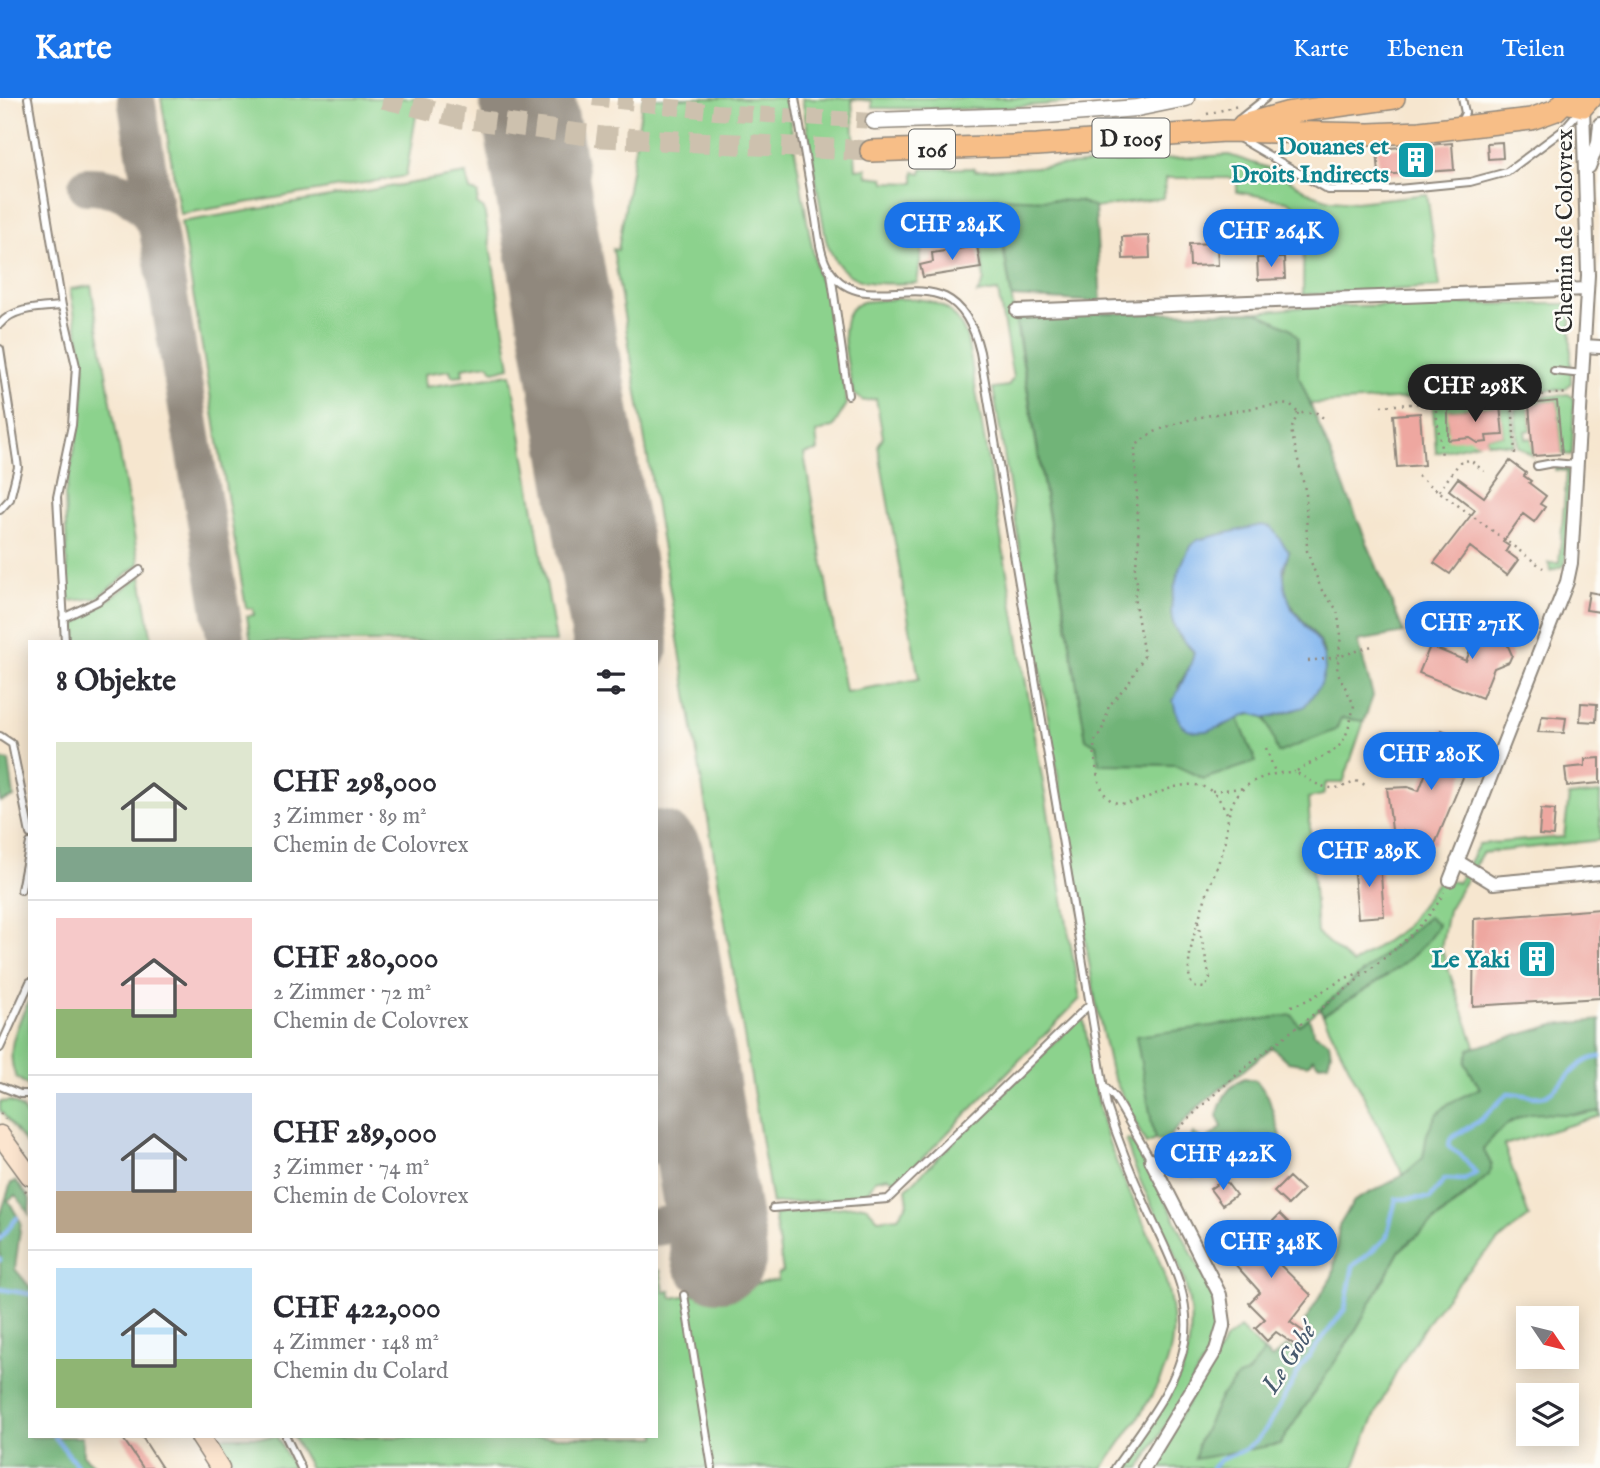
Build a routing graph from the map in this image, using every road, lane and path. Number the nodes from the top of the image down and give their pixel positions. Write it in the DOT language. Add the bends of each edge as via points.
graph roads {
  1 [pos="28,98"];
  2 [pos="795,98"];
  3 [pos="1186,98"];
  4 [pos="1394,98"];
  5 [pos="1462,98"];
  6 [pos="1263,100"];
  7 [pos="1577,100"];
  8 [pos="1203,115"];
  9 [pos="1359,119"];
  10 [pos="874,121"];
  11 [pos="1600,124"];
  12 [pos="1458,128"];
  13 [pos="1224,131"];
  14 [pos="993,147"];
  15 [pos="871,151"];
  16 [pos="1586,177"];
  17 [pos="831,272"];
  18 [pos="1587,289"];
  19 [pos="62,306"];
  20 [pos="1017,311"];
  21 [pos="0,324"];
  22 [pos="1584,346"];
  23 [pos="1600,347"];
  24 [pos="0,349"];
  25 [pos="1554,372"];
  26 [pos="1583,374"];
  27 [pos="1582,392"];
  28 [pos="848,395"];
  29 [pos="1512,396"];
  30 [pos="1435,403"];
  31 [pos="1381,406"];
  32 [pos="1298,413"];
  33 [pos="1326,420"];
  34 [pos="1515,454"];
  35 [pos="1442,456"];
  36 [pos="1579,465"];
  37 [pos="1537,466"];
  38 [pos="1484,471"];
  39 [pos="1418,476"];
  40 [pos="1439,491"];
  41 [pos="0,510"];
  42 [pos="1543,568"];
  43 [pos="140,570"];
  44 [pos="64,618"];
  45 [pos="65,640"];
  46 [pos="1375,645"];
  47 [pos="1338,657"];
  48 [pos="1308,661"];
  49 [pos="0,736"];
  50 [pos="1266,748"];
  51 [pos="1275,772"];
  52 [pos="1295,772"];
  53 [pos="1367,786"];
  54 [pos="1244,788"];
  55 [pos="1211,791"];
  56 [pos="1227,813"];
  57 [pos="28,824"];
  58 [pos="28,853"];
  59 [pos="1457,861"];
  60 [pos="1600,873"];
  61 [pos="1450,880"];
  62 [pos="21,890"];
  63 [pos="1198,922"];
  64 [pos="1367,972"];
  65 [pos="28,986"];
  66 [pos="1090,1004"];
  67 [pos="1291,1006"];
  68 [pos="0,1048"];
  69 [pos="1104,1085"];
  70 [pos="0,1086"];
  71 [pos="28,1094"];
  72 [pos="0,1135"];
  73 [pos="1165,1143"];
  74 [pos="1151,1160"];
  75 [pos="28,1173"];
  76 [pos="773,1208"];
  77 [pos="684,1295"];
  78 [pos="201,1438"];
  79 [pos="286,1438"];
  80 [pos="220,1468"];
  81 [pos="301,1468"];
  82 [pos="712,1468"];
  83 [pos="1115,1468"];
  84 [pos="1144,1468"];
  1 -- 19 [label="lane"];
  2 -- 17 [label="lane" via="819,236"];
  3 -- 10 [label="street" via="1046,115"];
  4 -- 9 [label="main road, D 1005"];
  5 -- 12 [label="lane" via="1465,113"];
  6 -- 8 [label="path"];
  6 -- 13 [label="lane"];
  7 -- 12 [label="main road, D 1005" via="1531,119"];
  7 -- 13 [label="lane" via="1562,131 1507,172 1470,182 1388,190 1328,190"];
  7 -- 16 [label="street, Chemin de Colovrex"];
  9 -- 12 [label="main road, D 1005"];
  9 -- 13 [label="main road, D 1005"];
  9 -- 13 [label="main road, D 1005" via="1286,113"];
  11 -- 16 [label="street"];
  13 -- 14 [label="main road, D 1005"];
  14 -- 15 [label="main road, 106"];
  16 -- 18 [label="street, Chemin de Colovrex"];
  17 -- 28 [label="lane"];
  17 -- 66 [label="lane" via="860,291 938,294 960,305 974,328"];
  18 -- 20 [label="street"];
  18 -- 22 [label="street, Chemin de Colovrex"];
  19 -- 21 [label="lane" via="25,310"];
  19 -- 44 [label="lane" via="76,366 76,399 57,497"];
  22 -- 23 [label="street"];
  22 -- 26 [label="street, Chemin de Colovrex"];
  24 -- 41 [label="lane" via="18,467 10,499"];
  25 -- 26 [label="lane"];
  26 -- 27 [label="street, Chemin de Colovrex"];
  27 -- 29 [label="path"];
  27 -- 36 [label="street, Chemin de Colovrex"];
  29 -- 30 [label="path"];
  29 -- 34 [label="path"];
  30 -- 31 [label="path"];
  30 -- 35 [label="path"];
  32 -- 33 [label="path" via="1317,413"];
  32 -- 47 [label="path" via="1291,430 1306,494 1307,551 1321,589 1337,610"];
  32 -- 55 [label="path" via="1291,405 1280,404 1204,418 1161,430 1135,448 1139,547 1134,597 1144,656 1106,714 1094,742 1096,767 1107,795 1124,804 1146,800 1178,784"];
  36 -- 37 [label="lane"];
  36 -- 59 [label="street, Chemin de Colovrex" via="1567,582"];
  38 -- 40 [label="path" via="1470,460 1460,462"];
  39 -- 40 [label="path"];
  40 -- 42 [label="path"];
  43 -- 44 [label="lane" via="98,601"];
  44 -- 45 [label="lane"];
  46 -- 47 [label="path"];
  47 -- 48 [label="path"];
  47 -- 52 [label="path" via="1337,671 1354,705 1345,739 1328,756"];
  49 -- 57 [label="lane" via="12,744"];
  50 -- 51 [label="path"];
  51 -- 52 [label="path"];
  51 -- 54 [label="path"];
  52 -- 53 [label="path" via="1318,788 1340,788 1356,781"];
  54 -- 55 [label="path"];
  54 -- 56 [label="path"];
  55 -- 56 [label="path"];
  56 -- 63 [label="path" via="1226,839"];
  58 -- 62 [label="lane"];
  59 -- 60 [label="street" via="1493,883"];
  59 -- 61 [label="street, Chemin de Colovrex"];
  61 -- 64 [label="path" via="1423,924"];
  63 -- 63 [label="path" via="1188,978 1194,987 1205,988 1210,978"];
  64 -- 67 [label="path" via="1352,974 1307,1002"];
  64 -- 73 [label="path" via="1251,1063"];
  65 -- 68 [label="lane"];
  66 -- 69 [label="lane"];
  66 -- 76 [label="lane" via="888,1199"];
  69 -- 74 [label="lane"];
  69 -- 83 [label="lane" via="1121,1149 1175,1270 1186,1314 1178,1365"];
  70 -- 71 [label="lane"];
  72 -- 75 [label="main road"];
  74 -- 84 [label="street" via="1220,1295 1224,1323 1216,1350"];
  77 -- 82 [label="lane"];
  78 -- 80 [label="main road"];
  79 -- 81 [label="lane"];
}
